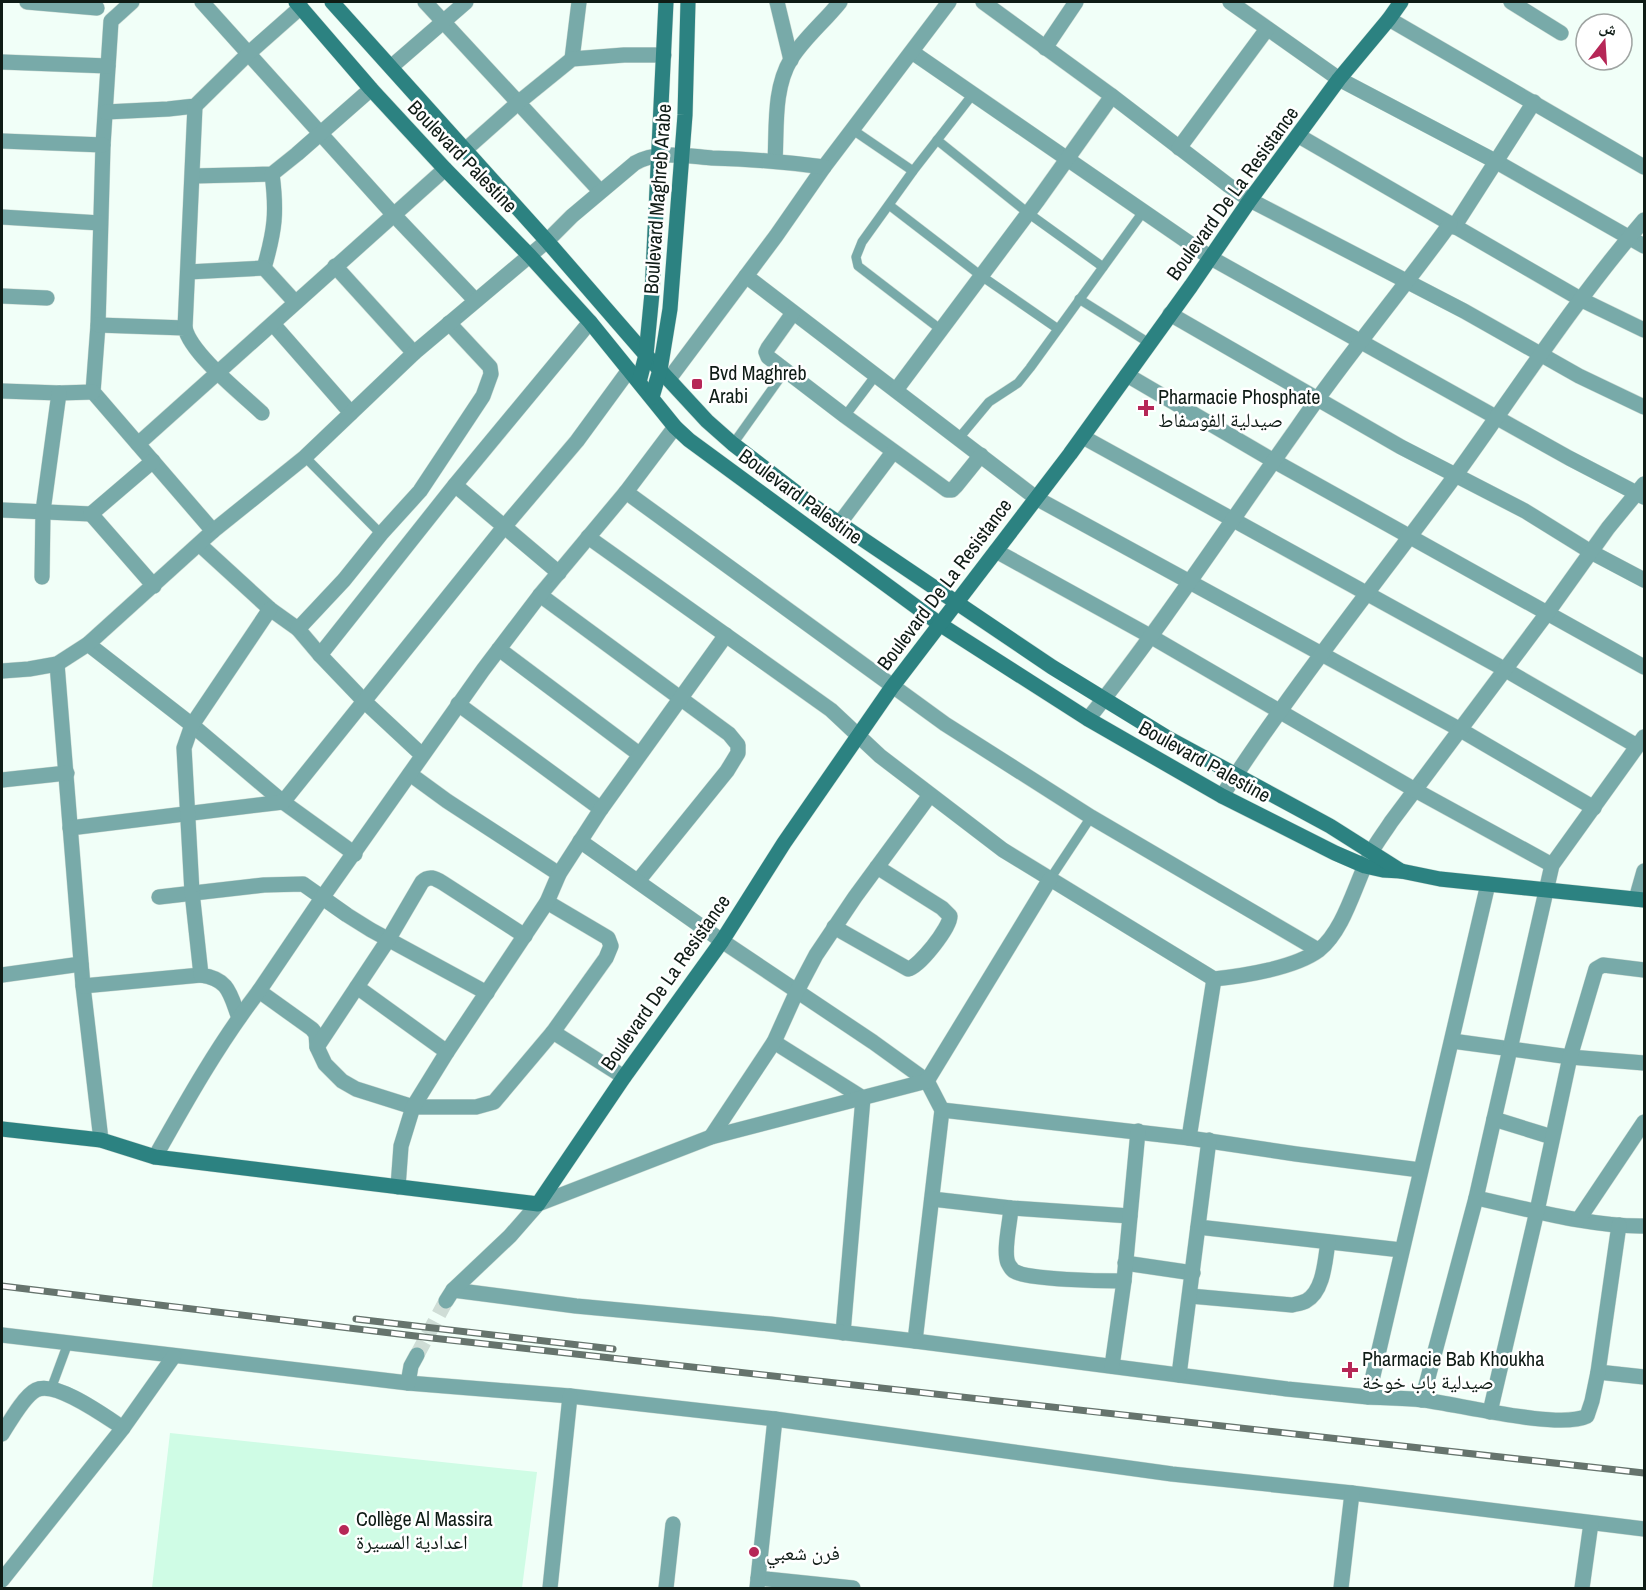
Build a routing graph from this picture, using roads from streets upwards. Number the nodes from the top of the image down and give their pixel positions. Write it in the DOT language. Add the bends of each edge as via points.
graph roads {
  1 [pos="27,2"];
  2 [pos="132,2"];
  3 [pos="202,2"];
  4 [pos="332,2"];
  5 [pos="425,2"];
  6 [pos="465,2"];
  7 [pos="579,2"];
  8 [pos="666,2"];
  9 [pos="688,2"];
  10 [pos="777,2"];
  11 [pos="840,2"];
  12 [pos="949,2"];
  13 [pos="983,2"];
  14 [pos="1076,2"];
  15 [pos="1230,2"];
  16 [pos="1401,2"];
  17 [pos="1511,2"];
  18 [pos="298,4"];
  19 [pos="94,5"];
  20 [pos="1389,20"];
  21 [pos="111,21"];
  22 [pos="443,22"];
  23 [pos="1267,29"];
  24 [pos="1561,33"];
  25 [pos="1045,48"];
  26 [pos="912,52"];
  27 [pos="249,53"];
  28 [pos="664,55"];
  29 [pos="572,59"];
  30 [pos="791,60"];
  31 [pos="2,63"];
  32 [pos="108,66"];
  33 [pos="391,67"];
  34 [pos="1339,80"];
  35 [pos="371,89"];
  36 [pos="1112,96"];
  37 [pos="519,102"];
  38 [pos="1534,102"];
  39 [pos="195,106"];
  40 [pos="106,112"];
  41 [pos="321,132"];
  42 [pos="1299,136"];
  43 [pos="2,141"];
  44 [pos="103,145"];
  45 [pos="1179,148"];
  46 [pos="465,150"];
  47 [pos="660,155"];
  48 [pos="681,156"];
  49 [pos="1068,159"];
  50 [pos="775,161"];
  51 [pos="1496,161"];
  52 [pos="824,167"];
  53 [pos="1644,167"];
  54 [pos="445,169"];
  55 [pos="273,174"];
  56 [pos="193,176"];
  57 [pos="600,191"];
  58 [pos="1250,200"];
  59 [pos="393,213"];
  60 [pos="2,217"];
  61 [pos="1644,220"];
  62 [pos="100,223"];
  63 [pos="1452,226"];
  64 [pos="1629,238"];
  65 [pos="547,241"];
  66 [pos="1644,246"];
  67 [pos="530,256"];
  68 [pos="1210,258"];
  69 [pos="335,266"];
  70 [pos="264,268"];
  71 [pos="188,272"];
  72 [pos="746,276"];
  73 [pos="1408,282"];
  74 [pos="2,296"];
  75 [pos="47,298"];
  76 [pos="475,300"];
  77 [pos="1582,300"];
  78 [pos="295,302"];
  79 [pos="793,313"];
  80 [pos="1170,314"];
  81 [pos="590,322"];
  82 [pos="449,323"];
  83 [pos="273,324"];
  84 [pos="98,325"];
  85 [pos="185,328"];
  86 [pos="1644,330"];
  87 [pos="1360,342"];
  88 [pos="414,353"];
  89 [pos="646,355"];
  90 [pos="1541,355"];
  91 [pos="630,370"];
  92 [pos="219,372"];
  93 [pos="665,374"];
  94 [pos="1127,375"];
  95 [pos="639,382"];
  96 [pos="896,390"];
  97 [pos="2,391"];
  98 [pos="93,392"];
  99 [pos="59,393"];
  100 [pos="652,397"];
  101 [pos="1317,399"];
  102 [pos="1644,407"];
  103 [pos="262,413"];
  104 [pos="351,413"];
  105 [pos="1497,417"];
  106 [pos="675,427"];
  107 [pos="1083,437"];
  108 [pos="138,444"];
  109 [pos="893,452"];
  110 [pos="981,455"];
  111 [pos="153,461"];
  112 [pos="1274,461"];
  113 [pos="1456,475"];
  114 [pos="455,485"];
  115 [pos="1642,491"];
  116 [pos="627,492"];
  117 [pos="1036,498"];
  118 [pos="2,510"];
  119 [pos="43,511"];
  120 [pos="91,514"];
  121 [pos="1233,521"];
  122 [pos="839,524"];
  123 [pos="504,527"];
  124 [pos="213,531"];
  125 [pos="1410,535"];
  126 [pos="588,537"];
  127 [pos="199,544"];
  128 [pos="996,551"];
  129 [pos="1591,552"];
  130 [pos="559,573"];
  131 [pos="42,577"];
  132 [pos="1644,580"];
  133 [pos="1189,581"];
  134 [pos="154,586"];
  135 [pos="1366,594"];
  136 [pos="540,595"];
  137 [pos="958,603"];
  138 [pos="270,609"];
  139 [pos="1548,612"];
  140 [pos="940,625"];
  141 [pos="298,629"];
  142 [pos="726,636"];
  143 [pos="1150,636"];
  144 [pos="88,644"];
  145 [pos="499,649"];
  146 [pos="1322,654"];
  147 [pos="320,655"];
  148 [pos="57,664"];
  149 [pos="1644,667"];
  150 [pos="1504,669"];
  151 [pos="2,671"];
  152 [pos="892,687"];
  153 [pos="680,699"];
  154 [pos="1104,699"];
  155 [pos="364,701"];
  156 [pos="458,704"];
  157 [pos="1281,712"];
  158 [pos="1088,720"];
  159 [pos="192,725"];
  160 [pos="1459,729"];
  161 [pos="858,735"];
  162 [pos="1641,741"];
  163 [pos="639,754"];
  164 [pos="422,755"];
  165 [pos="67,773"];
  166 [pos="410,774"];
  167 [pos="1236,775"];
  168 [pos="2,780"];
  169 [pos="1415,790"];
  170 [pos="930,795"];
  171 [pos="1222,796"];
  172 [pos="284,802"];
  173 [pos="1594,808"];
  174 [pos="601,809"];
  175 [pos="187,813"];
  176 [pos="70,828"];
  177 [pos="580,841"];
  178 [pos="1371,852"];
  179 [pos="355,854"];
  180 [pos="1552,865"];
  181 [pos="1365,866"];
  182 [pos="877,867"];
  183 [pos="1401,871"];
  184 [pos="1644,871"];
  185 [pos="559,874"];
  186 [pos="1050,879"];
  187 [pos="638,881"];
  188 [pos="1488,884"];
  189 [pos="1546,889"];
  190 [pos="192,892"];
  191 [pos="159,897"];
  192 [pos="322,898"];
  193 [pos="1640,900"];
  194 [pos="547,902"];
  195 [pos="834,927"];
  196 [pos="525,936"];
  197 [pos="1296,937"];
  198 [pos="388,940"];
  199 [pos="722,941"];
  200 [pos="1318,950"];
  201 [pos="1301,959"];
  202 [pos="81,964"];
  203 [pos="1644,970"];
  204 [pos="2,975"];
  205 [pos="201,975"];
  206 [pos="1214,979"];
  207 [pos="82,986"];
  208 [pos="357,987"];
  209 [pos="260,991"];
  210 [pos="797,991"];
  211 [pos="487,993"];
  212 [pos="239,1018"];
  213 [pos="553,1032"];
  214 [pos="1452,1041"];
  215 [pos="774,1042"];
  216 [pos="317,1047"];
  217 [pos="1511,1050"];
  218 [pos="447,1052"];
  219 [pos="1570,1057"];
  220 [pos="1644,1063"];
  221 [pos="624,1077"];
  222 [pos="927,1081"];
  223 [pos="863,1098"];
  224 [pos="413,1107"];
  225 [pos="942,1110"];
  226 [pos="1494,1119"];
  227 [pos="1644,1122"];
  228 [pos="2,1129"];
  229 [pos="1138,1131"];
  230 [pos="711,1137"];
  231 [pos="1552,1137"];
  232 [pos="1189,1138"];
  233 [pos="101,1140"];
  234 [pos="1209,1140"];
  235 [pos="155,1157"];
  236 [pos="1420,1170"];
  237 [pos="398,1187"];
  238 [pos="1476,1198"];
  239 [pos="932,1199"];
  240 [pos="538,1204"];
  241 [pos="1011,1208"];
  242 [pos="1537,1211"];
  243 [pos="1130,1216"];
  244 [pos="1579,1219"];
  245 [pos="1619,1225"];
  246 [pos="1644,1226"];
  247 [pos="1198,1227"];
  248 [pos="1328,1242"];
  249 [pos="1401,1250"];
  250 [pos="1125,1263"];
  251 [pos="1193,1273"];
  252 [pos="1124,1281"];
  253 [pos="1190,1296"];
  254 [pos="843,1334"];
  255 [pos="2,1335"];
  256 [pos="915,1341"];
  257 [pos="417,1355"];
  258 [pos="174,1356"];
  259 [pos="1112,1366"];
  260 [pos="1599,1372"];
  261 [pos="1179,1375"];
  262 [pos="1644,1377"];
  263 [pos="408,1383"];
  264 [pos="570,1396"];
  265 [pos="1368,1397"];
  266 [pos="1422,1400"];
  267 [pos="1490,1412"];
  268 [pos="775,1419"];
  269 [pos="123,1428"];
  270 [pos="2,1434"];
  271 [pos="1352,1493"];
  272 [pos="1591,1523"];
  273 [pos="673,1524"];
  274 [pos="1644,1529"];
  275 [pos="2,1581"];
  276 [pos="757,1583"];
  277 [pos="550,1588"];
  278 [pos="666,1588"];
  279 [pos="834,1588"];
  280 [pos="853,1588"];
  281 [pos="1341,1588"];
  282 [pos="1582,1588"];
  1 -- 19 [label="street"];
  2 -- 21 [label="street"];
  3 -- 27 [label="street"];
  4 -- 33 [label="street, Boulevard Palestine"];
  5 -- 22 [label="street"];
  6 -- 22 [label="street"];
  7 -- 29 [label="street"];
  8 -- 28 [label="street, Boulevard Maghreb Arabe"];
  9 -- 48 [label="street, Boulevard Maghreb Arabe"];
  10 -- 30 [label="street"];
  11 -- 30 [label="street"];
  12 -- 26 [label="street"];
  13 -- 25 [label="street"];
  14 -- 25 [label="street"];
  15 -- 23 [label="street"];
  16 -- 20 [label="street, Boulevard De La Resistance"];
  17 -- 24 [label="street"];
  18 -- 27 [label="street"];
  18 -- 35 [label="street, Boulevard Palestine"];
  19 -- 21 [label="street"];
  20 -- 34 [label="street, Boulevard De La Resistance"];
  20 -- 38 [label="street"];
  21 -- 32 [label="street"];
  22 -- 33 [label="street"];
  22 -- 37 [label="street"];
  23 -- 34 [label="street"];
  23 -- 45 [label="street"];
  25 -- 36 [label="street"];
  26 -- 49 [label="street"];
  26 -- 52 [label="street"];
  27 -- 39 [label="street"];
  27 -- 41 [label="street"];
  28 -- 29 [label="street"];
  28 -- 47 [label="street, Boulevard Maghreb Arabe"];
  29 -- 37 [label="street"];
  30 -- 50 [label="street" via="778,96"];
  31 -- 32 [label="street"];
  32 -- 40 [label="street"];
  33 -- 46 [label="street, Boulevard Palestine"];
  34 -- 42 [label="street, Boulevard De La Resistance"];
  34 -- 51 [label="street"];
  35 -- 41 [label="street"];
  35 -- 54 [label="street, Boulevard Palestine"];
  36 -- 45 [label="street"];
  36 -- 49 [label="street"];
  37 -- 46 [label="street"];
  37 -- 57 [label="street"];
  38 -- 51 [label="street"];
  38 -- 53 [label="street"];
  39 -- 40 [label="street"];
  39 -- 56 [label="street"];
  40 -- 44 [label="street"];
  41 -- 55 [label="street"];
  41 -- 59 [label="street"];
  42 -- 58 [label="street, Boulevard De La Resistance"];
  42 -- 63 [label="street"];
  43 -- 44 [label="street"];
  44 -- 62 [label="street"];
  45 -- 58 [label="street"];
  46 -- 65 [label="street, Boulevard Palestine"];
  47 -- 48 [label="street"];
  47 -- 57 [label="street" via="643,158"];
  47 -- 89 [label="street, Boulevard Maghreb Arabe"];
  48 -- 50 [label="street"];
  48 -- 93 [label="street, Boulevard Maghreb Arabe"];
  49 -- 68 [label="street"];
  49 -- 96 [label="street"];
  50 -- 52 [label="street"];
  51 -- 63 [label="street"];
  51 -- 64 [label="street"];
  52 -- 72 [label="street"];
  54 -- 59 [label="street"];
  54 -- 67 [label="street, Boulevard Palestine"];
  55 -- 56 [label="street"];
  55 -- 70 [label="street" via="276,216"];
  56 -- 71 [label="street"];
  57 -- 65 [label="street"];
  58 -- 68 [label="street, Boulevard De La Resistance"];
  58 -- 73 [label="street"];
  59 -- 69 [label="street"];
  59 -- 76 [label="street"];
  60 -- 62 [label="street"];
  61 -- 64 [label="street"];
  62 -- 84 [label="street"];
  63 -- 73 [label="street"];
  63 -- 77 [label="street"];
  64 -- 66 [label="street"];
  64 -- 77 [label="street"];
  65 -- 67 [label="street"];
  65 -- 89 [label="street, Boulevard Palestine"];
  67 -- 76 [label="street"];
  67 -- 81 [label="street, Boulevard Palestine"];
  68 -- 80 [label="street, Boulevard De La Resistance"];
  68 -- 87 [label="street"];
  69 -- 78 [label="street"];
  69 -- 88 [label="street"];
  70 -- 71 [label="street"];
  70 -- 78 [label="street"];
  71 -- 85 [label="street"];
  72 -- 79 [label="street"];
  72 -- 93 [label="street"];
  73 -- 87 [label="street"];
  73 -- 90 [label="street"];
  74 -- 75 [label="street"];
  76 -- 82 [label="street"];
  77 -- 86 [label="street"];
  77 -- 90 [label="street"];
  78 -- 83 [label="street"];
  79 -- 96 [label="street"];
  79 -- 109 [label="street" via="766,352 785,371"];
  80 -- 94 [label="street, Boulevard De La Resistance"];
  80 -- 101 [label="street"];
  81 -- 91 [label="street, Boulevard Palestine"];
  81 -- 114 [label="street"];
  82 -- 88 [label="street"];
  82 -- 141 [label="street" via="490,367 483,396 403,511"];
  83 -- 92 [label="street"];
  83 -- 104 [label="street"];
  84 -- 85 [label="street"];
  84 -- 98 [label="street"];
  85 -- 92 [label="street" via="193,346"];
  87 -- 101 [label="street"];
  87 -- 105 [label="street"];
  88 -- 104 [label="street"];
  89 -- 93 [label="street, Boulevard Palestine"];
  89 -- 95 [label="street, Boulevard Maghreb Arabe"];
  90 -- 102 [label="street"];
  90 -- 105 [label="street"];
  91 -- 95 [label="street, Boulevard Palestine"];
  91 -- 123 [label="street" via="577,441"];
  92 -- 103 [label="street"];
  92 -- 108 [label="street"];
  93 -- 100 [label="street, Boulevard Maghreb Arabe"];
  93 -- 122 [label="street, Boulevard Palestine" via="733,444"];
  94 -- 107 [label="street, Boulevard De La Resistance"];
  94 -- 112 [label="street"];
  95 -- 100 [label="street, Boulevard Palestine"];
  96 -- 110 [label="street"];
  97 -- 99 [label="street"];
  98 -- 99 [label="street"];
  98 -- 108 [label="street"];
  99 -- 119 [label="street"];
  100 -- 106 [label="street, Boulevard Palestine"];
  101 -- 112 [label="street"];
  101 -- 113 [label="street"];
  104 -- 124 [label="street" via="305,457"];
  105 -- 113 [label="street"];
  105 -- 115 [label="street" via="1569,458"];
  106 -- 116 [label="street"];
  106 -- 140 [label="street, Boulevard Palestine"];
  107 -- 117 [label="street, Boulevard De La Resistance"];
  107 -- 121 [label="street"];
  108 -- 111 [label="street"];
  109 -- 110 [label="street" via="947,490 956,486"];
  109 -- 122 [label="street"];
  110 -- 117 [label="street"];
  111 -- 120 [label="street"];
  111 -- 124 [label="street"];
  112 -- 121 [label="street"];
  112 -- 125 [label="street"];
  113 -- 125 [label="street"];
  113 -- 129 [label="street"];
  114 -- 123 [label="street"];
  114 -- 147 [label="street"];
  115 -- 129 [label="street"];
  116 -- 126 [label="street"];
  116 -- 152 [label="street"];
  117 -- 128 [label="street, Boulevard De La Resistance"];
  117 -- 133 [label="street"];
  118 -- 119 [label="street"];
  119 -- 120 [label="street"];
  119 -- 131 [label="street"];
  120 -- 134 [label="street"];
  121 -- 133 [label="street"];
  121 -- 135 [label="street"];
  122 -- 137 [label="street, Boulevard Palestine"];
  123 -- 130 [label="street"];
  123 -- 155 [label="street"];
  124 -- 127 [label="street"];
  125 -- 135 [label="street"];
  125 -- 139 [label="street"];
  126 -- 130 [label="street"];
  126 -- 142 [label="street"];
  127 -- 134 [label="street"];
  127 -- 138 [label="street"];
  128 -- 137 [label="street, Boulevard De La Resistance"];
  128 -- 143 [label="street"];
  129 -- 132 [label="street"];
  129 -- 139 [label="street"];
  130 -- 136 [label="street"];
  133 -- 143 [label="street"];
  133 -- 146 [label="street"];
  134 -- 144 [label="street"];
  135 -- 146 [label="street"];
  135 -- 150 [label="street"];
  136 -- 145 [label="street"];
  136 -- 153 [label="street"];
  137 -- 140 [label="street, Boulevard De La Resistance"];
  137 -- 154 [label="street, Boulevard Palestine"];
  138 -- 141 [label="street"];
  138 -- 159 [label="street"];
  139 -- 149 [label="street"];
  139 -- 150 [label="street"];
  140 -- 152 [label="street, Boulevard De La Resistance"];
  140 -- 158 [label="street, Boulevard Palestine"];
  141 -- 147 [label="street"];
  142 -- 153 [label="street"];
  142 -- 161 [label="street" via="831,710"];
  143 -- 154 [label="street"];
  143 -- 157 [label="street"];
  144 -- 148 [label="street"];
  144 -- 159 [label="street"];
  145 -- 156 [label="street"];
  145 -- 163 [label="street"];
  146 -- 157 [label="street"];
  146 -- 160 [label="street"];
  147 -- 155 [label="street"];
  148 -- 151 [label="street"];
  148 -- 165 [label="street"];
  150 -- 160 [label="street"];
  150 -- 162 [label="street"];
  152 -- 161 [label="street, Boulevard De La Resistance"];
  152 -- 197 [label="street" via="1090,817"];
  153 -- 163 [label="street"];
  153 -- 187 [label="street" via="729,734 738,745 738,753"];
  154 -- 158 [label="street"];
  154 -- 167 [label="street, Boulevard Palestine"];
  155 -- 164 [label="street"];
  155 -- 172 [label="street"];
  156 -- 164 [label="street"];
  156 -- 174 [label="street"];
  157 -- 167 [label="street"];
  157 -- 169 [label="street"];
  158 -- 171 [label="street, Boulevard Palestine"];
  159 -- 172 [label="street"];
  159 -- 175 [label="street" via="184,748"];
  160 -- 169 [label="street"];
  160 -- 173 [label="street"];
  161 -- 170 [label="street"];
  161 -- 199 [label="street, Boulevard De La Resistance"];
  162 -- 173 [label="street"];
  163 -- 174 [label="street"];
  164 -- 166 [label="street"];
  165 -- 168 [label="street"];
  165 -- 176 [label="street"];
  166 -- 179 [label="street"];
  166 -- 185 [label="street"];
  167 -- 171 [label="street"];
  167 -- 178 [label="street, Boulevard Palestine"];
  169 -- 178 [label="street"];
  169 -- 180 [label="street"];
  170 -- 182 [label="street"];
  170 -- 186 [label="street" via="1003,850"];
  171 -- 181 [label="street, Boulevard Palestine"];
  172 -- 175 [label="street"];
  172 -- 179 [label="street"];
  173 -- 180 [label="street"];
  174 -- 177 [label="street"];
  175 -- 176 [label="street"];
  175 -- 190 [label="street"];
  176 -- 202 [label="street"];
  177 -- 185 [label="street"];
  177 -- 187 [label="street"];
  178 -- 181 [label="street"];
  178 -- 183 [label="street, Boulevard Palestine"];
  179 -- 192 [label="street"];
  180 -- 189 [label="street"];
  181 -- 183 [label="street, Boulevard Palestine"];
  181 -- 200 [label="street" via="1339,924"];
  182 -- 195 [label="street"];
  182 -- 195 [label="street" via="942,908 950,916 948,925 917,965 908,969"];
  183 -- 188 [label="street, Boulevard Palestine"];
  184 -- 193 [label="street"];
  185 -- 194 [label="street"];
  186 -- 206 [label="street"];
  186 -- 222 [label="street"];
  187 -- 199 [label="street"];
  188 -- 189 [label="street, Boulevard Palestine"];
  188 -- 214 [label="street"];
  189 -- 193 [label="street, Boulevard Palestine"];
  189 -- 217 [label="street"];
  190 -- 191 [label="street"];
  190 -- 192 [label="street" via="298,883 307,885"];
  190 -- 205 [label="street"];
  192 -- 198 [label="street"];
  192 -- 209 [label="street"];
  194 -- 196 [label="street"];
  194 -- 213 [label="street" via="608,938 611,946"];
  195 -- 210 [label="street"];
  196 -- 198 [label="street" via="433,878 426,878"];
  196 -- 211 [label="street"];
  197 -- 200 [label="street"];
  197 -- 201 [label="street"];
  198 -- 208 [label="street"];
  198 -- 211 [label="street"];
  199 -- 210 [label="street"];
  199 -- 221 [label="street, Boulevard De La Resistance"];
  200 -- 201 [label="street"];
  201 -- 206 [label="street" via="1245,976"];
  202 -- 204 [label="street"];
  202 -- 207 [label="street"];
  203 -- 219 [label="street" via="1598,967"];
  205 -- 207 [label="street"];
  205 -- 212 [label="street" via="215,977 228,988"];
  206 -- 232 [label="street"];
  207 -- 233 [label="street"];
  208 -- 216 [label="street"];
  208 -- 218 [label="street"];
  209 -- 212 [label="street"];
  209 -- 216 [label="street" via="312,1029"];
  210 -- 215 [label="street"];
  210 -- 222 [label="street"];
  211 -- 218 [label="street"];
  212 -- 235 [label="street" via="194,1086"];
  213 -- 221 [label="street"];
  213 -- 224 [label="street" via="494,1102 476,1107"];
  214 -- 217 [label="street"];
  214 -- 236 [label="street"];
  215 -- 223 [label="street"];
  215 -- 230 [label="street"];
  216 -- 224 [label="street" via="325,1064 349,1085"];
  217 -- 219 [label="street"];
  217 -- 226 [label="street"];
  218 -- 224 [label="street"];
  219 -- 220 [label="street"];
  219 -- 231 [label="street"];
  221 -- 240 [label="street, Boulevard De La Resistance"];
  222 -- 223 [label="street"];
  222 -- 225 [label="street"];
  223 -- 230 [label="street"];
  223 -- 254 [label="street"];
  224 -- 237 [label="street" via="401,1146"];
  225 -- 229 [label="street"];
  225 -- 239 [label="street"];
  226 -- 231 [label="street"];
  226 -- 238 [label="street"];
  227 -- 244 [label="street"];
  228 -- 233 [label="street"];
  229 -- 232 [label="street"];
  229 -- 243 [label="street"];
  230 -- 240 [label="street"];
  231 -- 242 [label="street"];
  232 -- 234 [label="street"];
  233 -- 235 [label="street"];
  234 -- 236 [label="street"];
  234 -- 247 [label="street"];
  235 -- 237 [label="street"];
  236 -- 249 [label="street"];
  237 -- 240 [label="street"];
  238 -- 242 [label="street"];
  238 -- 266 [label="street"];
  239 -- 241 [label="street"];
  239 -- 256 [label="street"];
  240 -- 254 [label="street" via="450,1296"];
  241 -- 243 [label="street"];
  241 -- 252 [label="street" via="1006,1256 1014,1271 1076,1280"];
  242 -- 244 [label="street"];
  242 -- 267 [label="street"];
  243 -- 250 [label="street"];
  244 -- 245 [label="street"];
  245 -- 246 [label="street"];
  245 -- 260 [label="street"];
  247 -- 248 [label="street"];
  247 -- 251 [label="street"];
  248 -- 249 [label="street"];
  248 -- 253 [label="street" via="1321,1281 1307,1301 1292,1305"];
  249 -- 265 [label="street"];
  250 -- 251 [label="street"];
  250 -- 252 [label="street"];
  251 -- 253 [label="street"];
  252 -- 259 [label="street"];
  253 -- 261 [label="street"];
  254 -- 256 [label="street"];
  255 -- 258 [label="street"];
  256 -- 259 [label="street"];
  257 -- 263 [label="street"];
  258 -- 263 [label="street"];
  258 -- 269 [label="street"];
  259 -- 261 [label="street"];
  260 -- 262 [label="street"];
  260 -- 267 [label="street" via="1590,1409 1581,1419 1566,1421"];
  261 -- 265 [label="street"];
  263 -- 264 [label="street"];
  264 -- 268 [label="street"];
  264 -- 277 [label="street"];
  265 -- 266 [label="street"];
  266 -- 267 [label="street"];
  268 -- 271 [label="street" via="1172,1474"];
  268 -- 276 [label="street"];
  269 -- 270 [label="street" via="83,1403 51,1389 40,1389 33,1391"];
  269 -- 275 [label="street"];
  271 -- 272 [label="street"];
  271 -- 281 [label="street"];
  272 -- 274 [label="street"];
  272 -- 282 [label="street"];
  273 -- 278 [label="street"];
  276 -- 279 [label="street"];
  279 -- 280 [label="street"];
}
